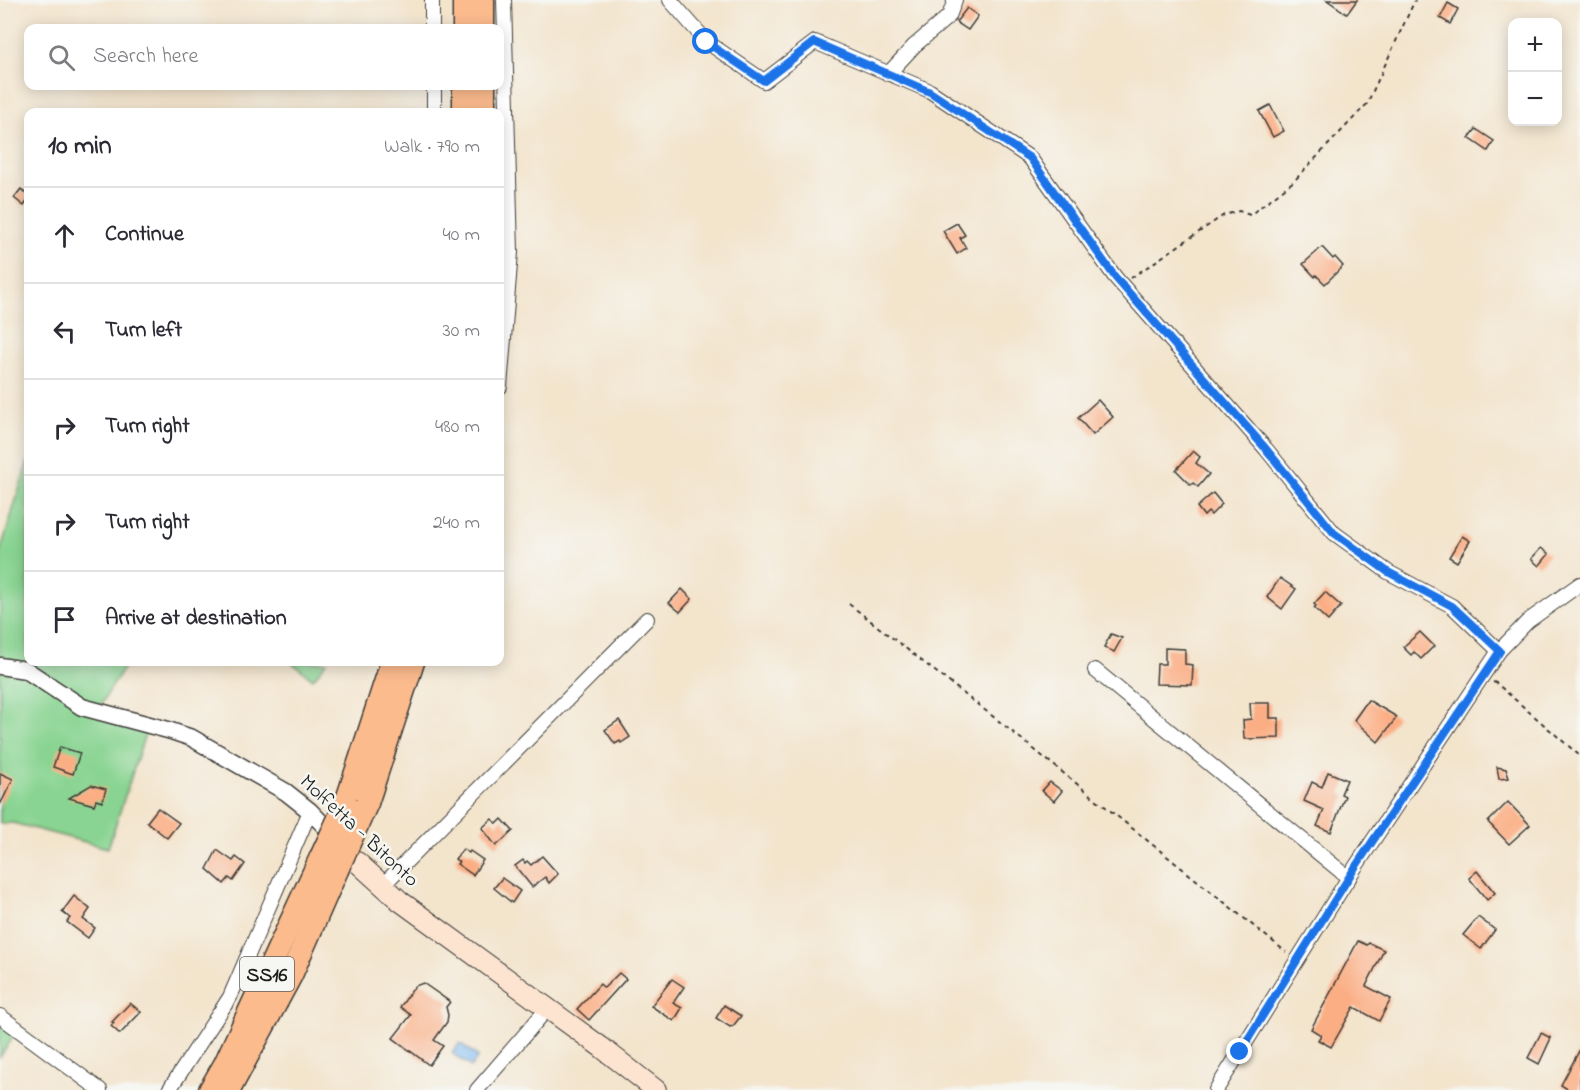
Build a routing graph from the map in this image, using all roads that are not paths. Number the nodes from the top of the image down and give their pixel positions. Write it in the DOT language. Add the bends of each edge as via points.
graph roads {
  1 [pos="432,0"];
  2 [pos="464,0"];
  3 [pos="483,0"];
  4 [pos="504,0"];
  5 [pos="670,0"];
  6 [pos="955,0"];
  7 [pos="432,24"];
  8 [pos="464,24"];
  9 [pos="483,24"];
  10 [pos="888,74"];
  11 [pos="434,90"];
  12 [pos="464,90"];
  13 [pos="484,90"];
  14 [pos="434,108"];
  15 [pos="464,108"];
  16 [pos="484,108"];
  17 [pos="504,338"];
  18 [pos="1580,584"];
  19 [pos="647,619"];
  20 [pos="1500,651"];
  21 [pos="0,666"];
  22 [pos="391,666"];
  23 [pos="411,666"];
  24 [pos="1095,670"];
  25 [pos="356,803"];
  26 [pos="310,810"];
  27 [pos="339,863"];
  28 [pos="1349,878"];
  29 [pos="382,886"];
  30 [pos="547,1009"];
  31 [pos="0,1016"];
  32 [pos="100,1090"];
  33 [pos="169,1090"];
  34 [pos="210,1090"];
  35 [pos="229,1090"];
  36 [pos="477,1090"];
  37 [pos="656,1090"];
  38 [pos="1216,1090"];
  1 -- 7 [label="street"];
  2 -- 8 [label="highway"];
  3 -- 9 [label="highway"];
  4 -- 17 [label="street" via="511,252"];
  5 -- 10 [label="street" via="706,42 764,81 814,42"];
  6 -- 10 [label="street" via="950,16"];
  10 -- 20 [label="street" via="930,92 1030,158 1122,284 1334,533 1388,572 1452,606"];
  11 -- 14 [label="street"];
  12 -- 15 [label="highway"];
  13 -- 16 [label="highway"];
  18 -- 20 [label="street" via="1528,621"];
  19 -- 29 [label="street"];
  20 -- 28 [label="street"];
  21 -- 26 [label="street, Molfetta - Bitonto" via="26,670 82,706 192,738"];
  22 -- 25 [label="highway, SS16"];
  23 -- 25 [label="highway, SS16"];
  24 -- 28 [label="street"];
  25 -- 27 [label="highway, SS16, bridge"];
  26 -- 27 [label="street, Molfetta - Bitonto"];
  26 -- 33 [label="street" via="230,997"];
  27 -- 29 [label="main road, Molfetta - Bitonto"];
  27 -- 34 [label="highway, SS16"];
  27 -- 35 [label="highway, SS16" via="291,975"];
  28 -- 38 [label="street"];
  29 -- 30 [label="main road, Molfetta - Bitonto"];
  30 -- 36 [label="street"];
  30 -- 37 [label="main road, Molfetta - Bitonto"];
  31 -- 32 [label="street"];
}
